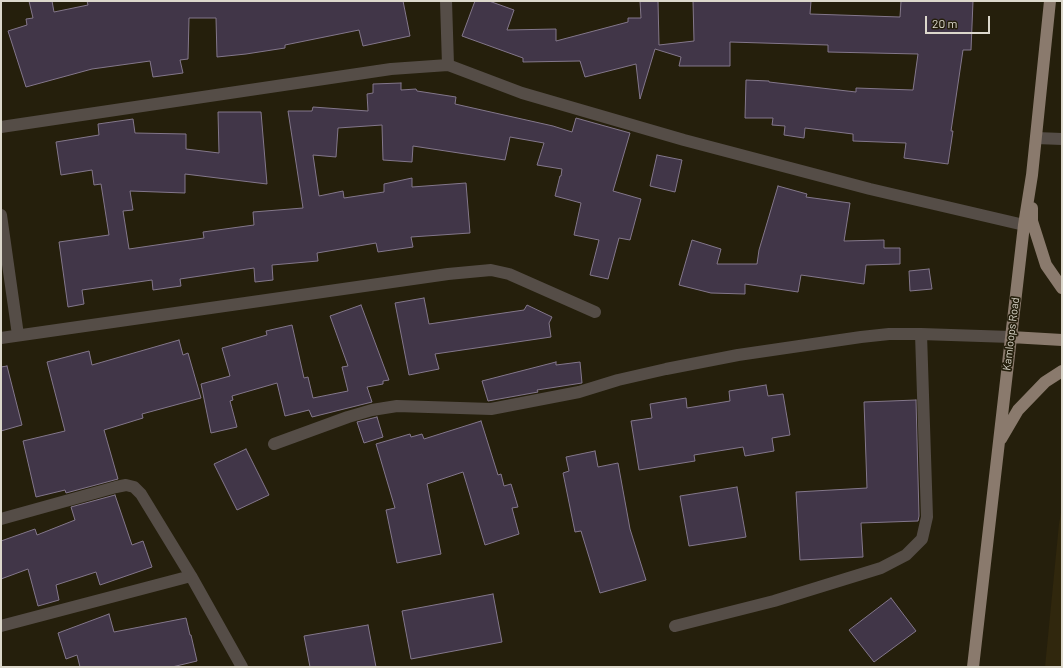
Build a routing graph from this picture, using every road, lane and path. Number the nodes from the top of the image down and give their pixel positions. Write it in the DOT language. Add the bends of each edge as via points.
graph roads {
  1 [pos="446,1"];
  2 [pos="1050,1"];
  3 [pos="448,65"];
  4 [pos="1,127"];
  5 [pos="1036,138"];
  6 [pos="1062,139"];
  7 [pos="1032,175"];
  8 [pos="1,215"];
  9 [pos="1024,226"];
  10 [pos="1062,288"];
  11 [pos="595,312"];
  12 [pos="921,334"];
  13 [pos="18,335"];
  14 [pos="1011,337"];
  15 [pos="1,338"];
  16 [pos="1062,340"];
  17 [pos="1062,371"];
  18 [pos="274,444"];
  19 [pos="999,444"];
  20 [pos="1,519"];
  21 [pos="191,576"];
  22 [pos="1,626"];
  23 [pos="675,626"];
  24 [pos="242,667"];
  25 [pos="973,667"];
  1 -- 3 [label="street"];
  2 -- 5 [label="main road, Kamloops Road"];
  3 -- 4 [label="street" via="391,70"];
  3 -- 9 [label="street" via="522,93 684,140 870,190"];
  5 -- 6 [label="street"];
  5 -- 7 [label="main road, Kamloops Road"];
  7 -- 9 [label="main road, Kamloops Road"];
  7 -- 10 [label="main road" via="1032,221 1046,265"];
  8 -- 13 [label="street"];
  9 -- 14 [label="main road, Kamloops Road"];
  11 -- 13 [label="street" via="509,274 491,270"];
  12 -- 14 [label="street"];
  12 -- 18 [label="street" via="861,336 738,355 618,380 579,392 491,409 397,406 372,410"];
  12 -- 23 [label="street" via="927,517 922,539 906,555 881,568 774,601"];
  13 -- 15 [label="street"];
  14 -- 16 [label="main road"];
  14 -- 19 [label="main road, Kamloops Road"];
  17 -- 19 [label="main road" via="1045,382 1018,410"];
  19 -- 25 [label="main road, Kamloops Road"];
  20 -- 21 [label="street" via="116,487 134,487 141,494"];
  21 -- 22 [label="street"];
  21 -- 24 [label="street"];
}
